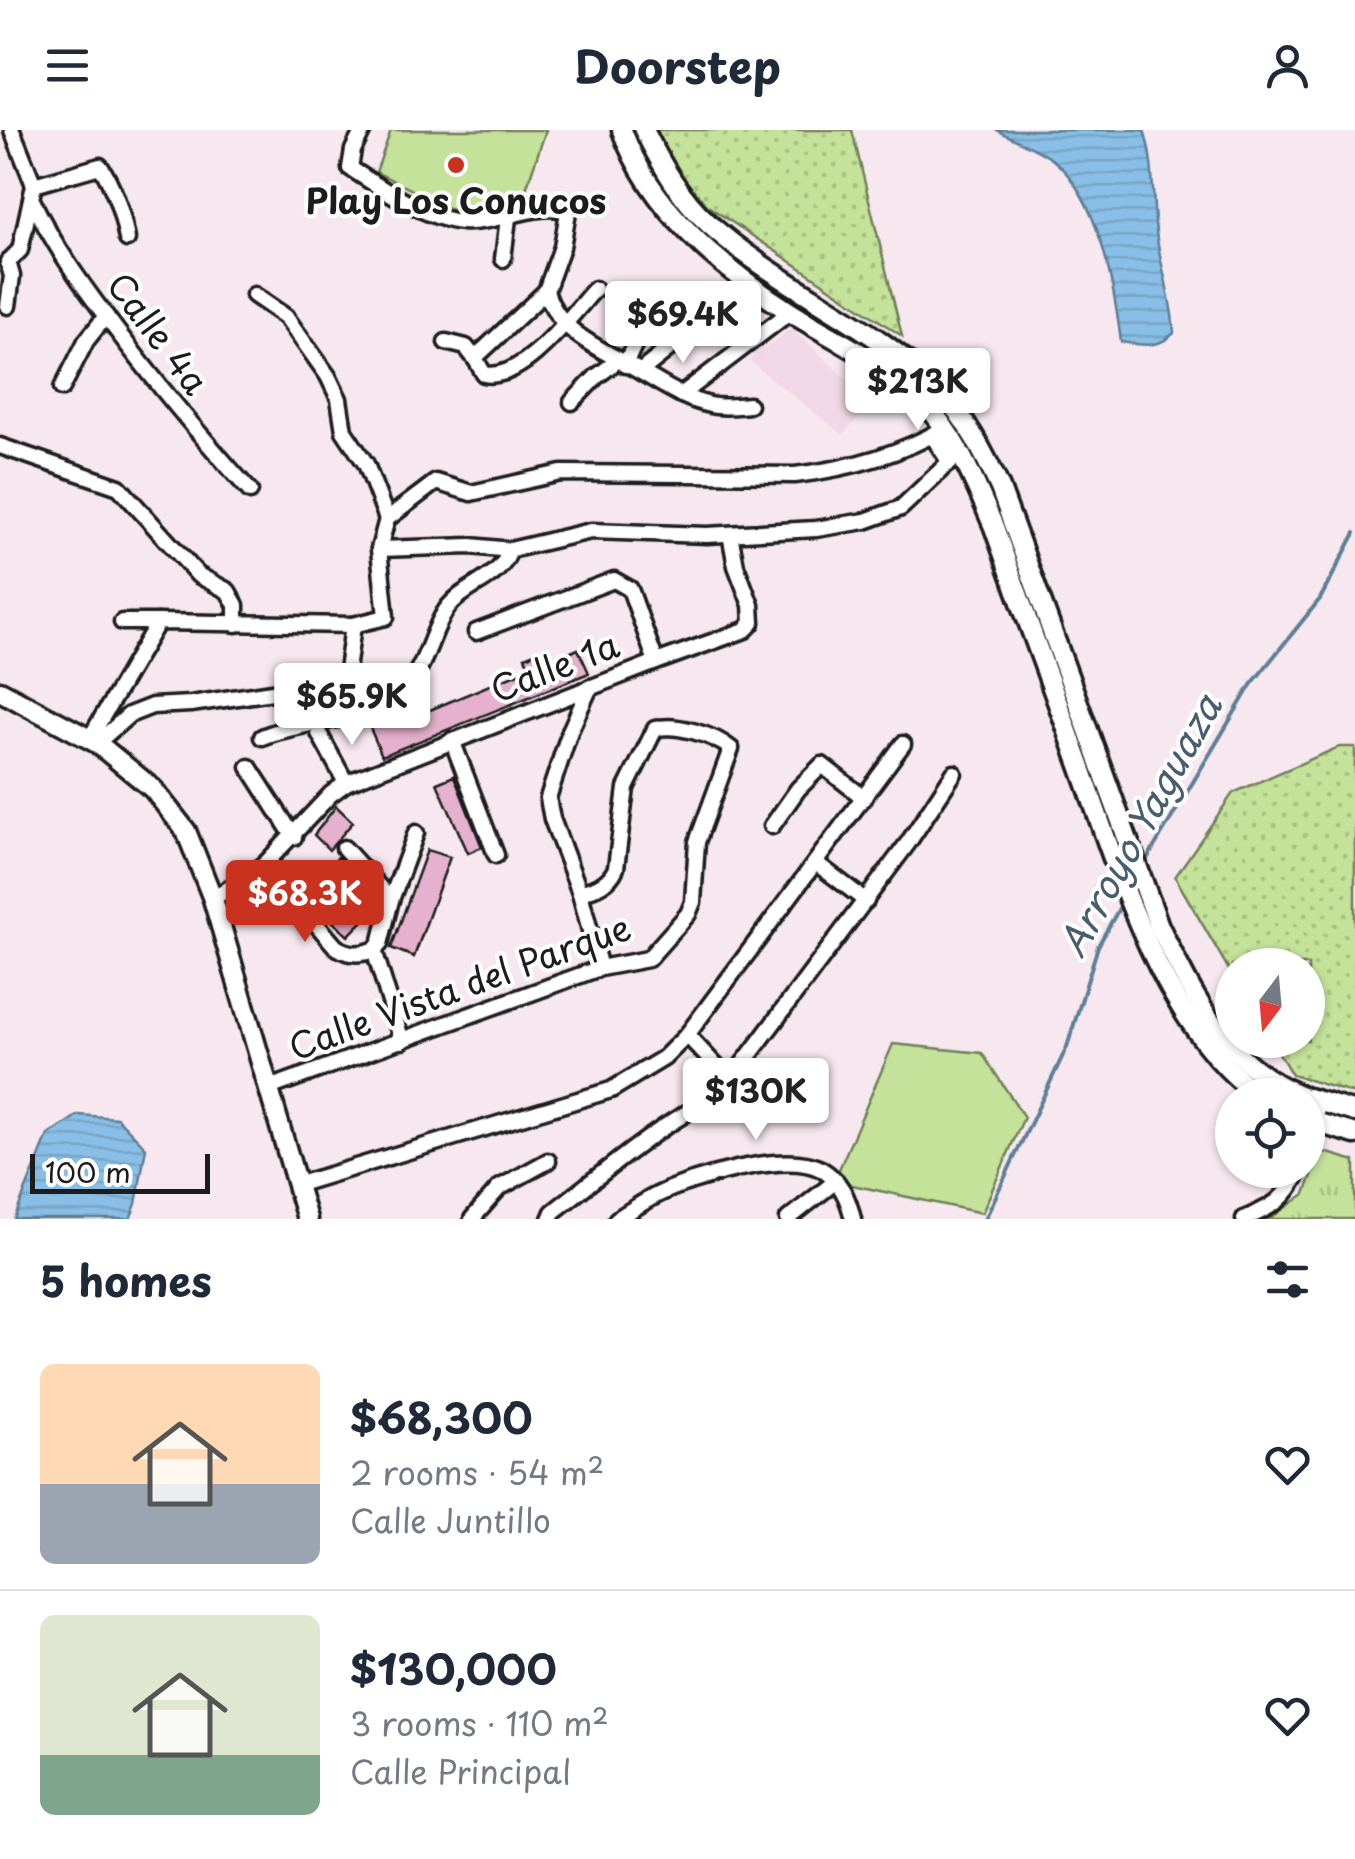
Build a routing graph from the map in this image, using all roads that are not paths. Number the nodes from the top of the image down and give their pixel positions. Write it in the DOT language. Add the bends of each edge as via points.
graph roads {
  1 [pos="12,130"];
  2 [pos="362,130"];
  3 [pos="622,130"];
  4 [pos="644,130"];
  5 [pos="34,185"];
  6 [pos="32,202"];
  7 [pos="508,218"];
  8 [pos="127,239"];
  9 [pos="503,259"];
  10 [pos="4,263"];
  11 [pos="595,289"];
  12 [pos="546,291"];
  13 [pos="254,295"];
  14 [pos="8,306"];
  15 [pos="651,308"];
  16 [pos="790,312"];
  17 [pos="106,316"];
  18 [pos="567,326"];
  19 [pos="697,326"];
  20 [pos="446,342"];
  21 [pos="476,360"];
  22 [pos="621,363"];
  23 [pos="640,371"];
  24 [pos="62,388"];
  25 [pos="681,394"];
  26 [pos="572,402"];
  27 [pos="750,406"];
  28 [pos="938,432"];
  29 [pos="0,446"];
  30 [pos="955,458"];
  31 [pos="250,491"];
  32 [pos="387,519"];
  33 [pos="730,534"];
  34 [pos="379,549"];
  35 [pos="510,550"];
  36 [pos="122,622"];
  37 [pos="158,622"];
  38 [pos="236,624"];
  39 [pos="354,625"];
  40 [pos="476,632"];
  41 [pos="656,662"];
  42 [pos="590,687"];
  43 [pos="0,690"];
  44 [pos="344,694"];
  45 [pos="400,694"];
  46 [pos="319,734"];
  47 [pos="262,737"];
  48 [pos="452,740"];
  49 [pos="94,741"];
  50 [pos="903,744"];
  51 [pos="1098,756"];
  52 [pos="1079,762"];
  53 [pos="249,768"];
  54 [pos="954,773"];
  55 [pos="346,783"];
  56 [pos="864,798"];
  57 [pos="772,826"];
  58 [pos="416,833"];
  59 [pos="294,837"];
  60 [pos="344,848"];
  61 [pos="496,855"];
  62 [pos="264,864"];
  63 [pos="816,864"];
  64 [pos="580,894"];
  65 [pos="214,898"];
  66 [pos="391,900"];
  67 [pos="866,901"];
  68 [pos="374,950"];
  69 [pos="600,968"];
  70 [pos="687,1034"];
  71 [pos="402,1042"];
  72 [pos="1238,1078"];
  73 [pos="1269,1078"];
  74 [pos="730,1081"];
  75 [pos="269,1088"];
  76 [pos="1325,1103"];
  77 [pos="1355,1112"];
  78 [pos="1325,1125"];
  79 [pos="1355,1134"];
  80 [pos="548,1161"];
  81 [pos="836,1180"];
  82 [pos="296,1185"];
  83 [pos="1291,1188"];
  84 [pos="306,1219"];
  85 [pos="472,1219"];
  86 [pos="550,1219"];
  87 [pos="617,1219"];
  88 [pos="788,1219"];
  89 [pos="853,1219"];
  90 [pos="1244,1219"];
  1 -- 5 [label="street"];
  2 -- 7 [label="street" via="350,168 434,215 462,222"];
  3 -- 16 [label="street" via="638,167 676,218 728,268"];
  4 -- 51 [label="street" via="669,177 707,223 881,340 942,393 965,423 1000,488"];
  5 -- 6 [label="street"];
  5 -- 8 [label="street" via="100,166 123,213"];
  6 -- 10 [label="street" via="20,250"];
  6 -- 17 [label="street, Calle 4a"];
  7 -- 9 [label="street"];
  7 -- 12 [label="street" via="568,212"];
  10 -- 14 [label="street" via="12,285"];
  11 -- 18 [label="street"];
  12 -- 18 [label="street"];
  12 -- 21 [label="street"];
  13 -- 32 [label="street" via="286,317 328,376 344,430 366,464"];
  15 -- 22 [label="street"];
  16 -- 25 [label="street"];
  16 -- 28 [label="street" via="866,354 922,401"];
  17 -- 24 [label="street"];
  17 -- 31 [label="street, Calle 4a" via="183,418"];
  18 -- 21 [label="street" via="494,375 484,374"];
  18 -- 22 [label="street"];
  19 -- 23 [label="street"];
  20 -- 21 [label="street" via="466,347"];
  22 -- 23 [label="street"];
  22 -- 26 [label="street"];
  23 -- 25 [label="street"];
  25 -- 27 [label="street" via="710,405"];
  28 -- 30 [label="street"];
  28 -- 32 [label="street" via="897,451 795,475 561,473 471,492 436,482"];
  29 -- 38 [label="street" via="120,487 198,575 228,590"];
  30 -- 33 [label="street" via="901,508 879,518"];
  30 -- 52 [label="street" via="994,527"];
  32 -- 34 [label="street"];
  33 -- 35 [label="street" via="591,531"];
  33 -- 41 [label="street, Calle 1a" via="752,623"];
  34 -- 35 [label="street"];
  34 -- 39 [label="street" via="386,617"];
  35 -- 45 [label="street" via="496,573 450,604 426,660"];
  36 -- 37 [label="street"];
  37 -- 38 [label="street"];
  37 -- 49 [label="street"];
  38 -- 39 [label="street"];
  39 -- 44 [label="street"];
  40 -- 41 [label="street" via="614,580 630,589"];
  41 -- 42 [label="street, Calle 1a"];
  42 -- 48 [label="street, Calle 1a"];
  42 -- 64 [label="street" via="548,798"];
  43 -- 49 [label="street"];
  44 -- 45 [label="street"];
  44 -- 49 [label="street" via="279,691 152,706"];
  45 -- 47 [label="street" via="356,714"];
  46 -- 55 [label="street"];
  48 -- 55 [label="street, Calle 1a"];
  48 -- 61 [label="street"];
  49 -- 65 [label="street" via="170,809"];
  50 -- 56 [label="street"];
  51 -- 52 [label="street"];
  51 -- 73 [label="street" via="1159,926 1191,990 1220,1036"];
  52 -- 72 [label="street" via="1146,942 1203,1038"];
  53 -- 59 [label="street"];
  54 -- 67 [label="street"];
  55 -- 59 [label="street, Calle 1a"];
  56 -- 57 [label="street" via="826,759"];
  56 -- 63 [label="street"];
  58 -- 66 [label="street"];
  59 -- 62 [label="street, Calle 1a"];
  60 -- 66 [label="street"];
  62 -- 65 [label="street, Calle 1a"];
  62 -- 68 [label="street" via="336,947 346,953"];
  63 -- 67 [label="street"];
  63 -- 70 [label="street"];
  64 -- 69 [label="street"];
  64 -- 69 [label="street, Calle Vista del Parque" via="612,877 626,788 655,729 666,726 731,748 698,842 688,914 648,959"];
  65 -- 75 [label="street"];
  66 -- 68 [label="street"];
  67 -- 74 [label="street"];
  68 -- 71 [label="street"];
  69 -- 71 [label="street, Calle Vista del Parque"];
  70 -- 74 [label="street"];
  70 -- 82 [label="street" via="664,1058 610,1090"];
  71 -- 75 [label="street, Calle Vista del Parque"];
  74 -- 86 [label="street"];
  75 -- 82 [label="street"];
  76 -- 77 [label="street"];
  78 -- 79 [label="street"];
  80 -- 85 [label="street" via="499,1188"];
  81 -- 87 [label="street" via="804,1163 760,1165 658,1194"];
  81 -- 88 [label="street"];
  81 -- 89 [label="street"];
  82 -- 84 [label="street"];
  83 -- 90 [label="street"];
}
